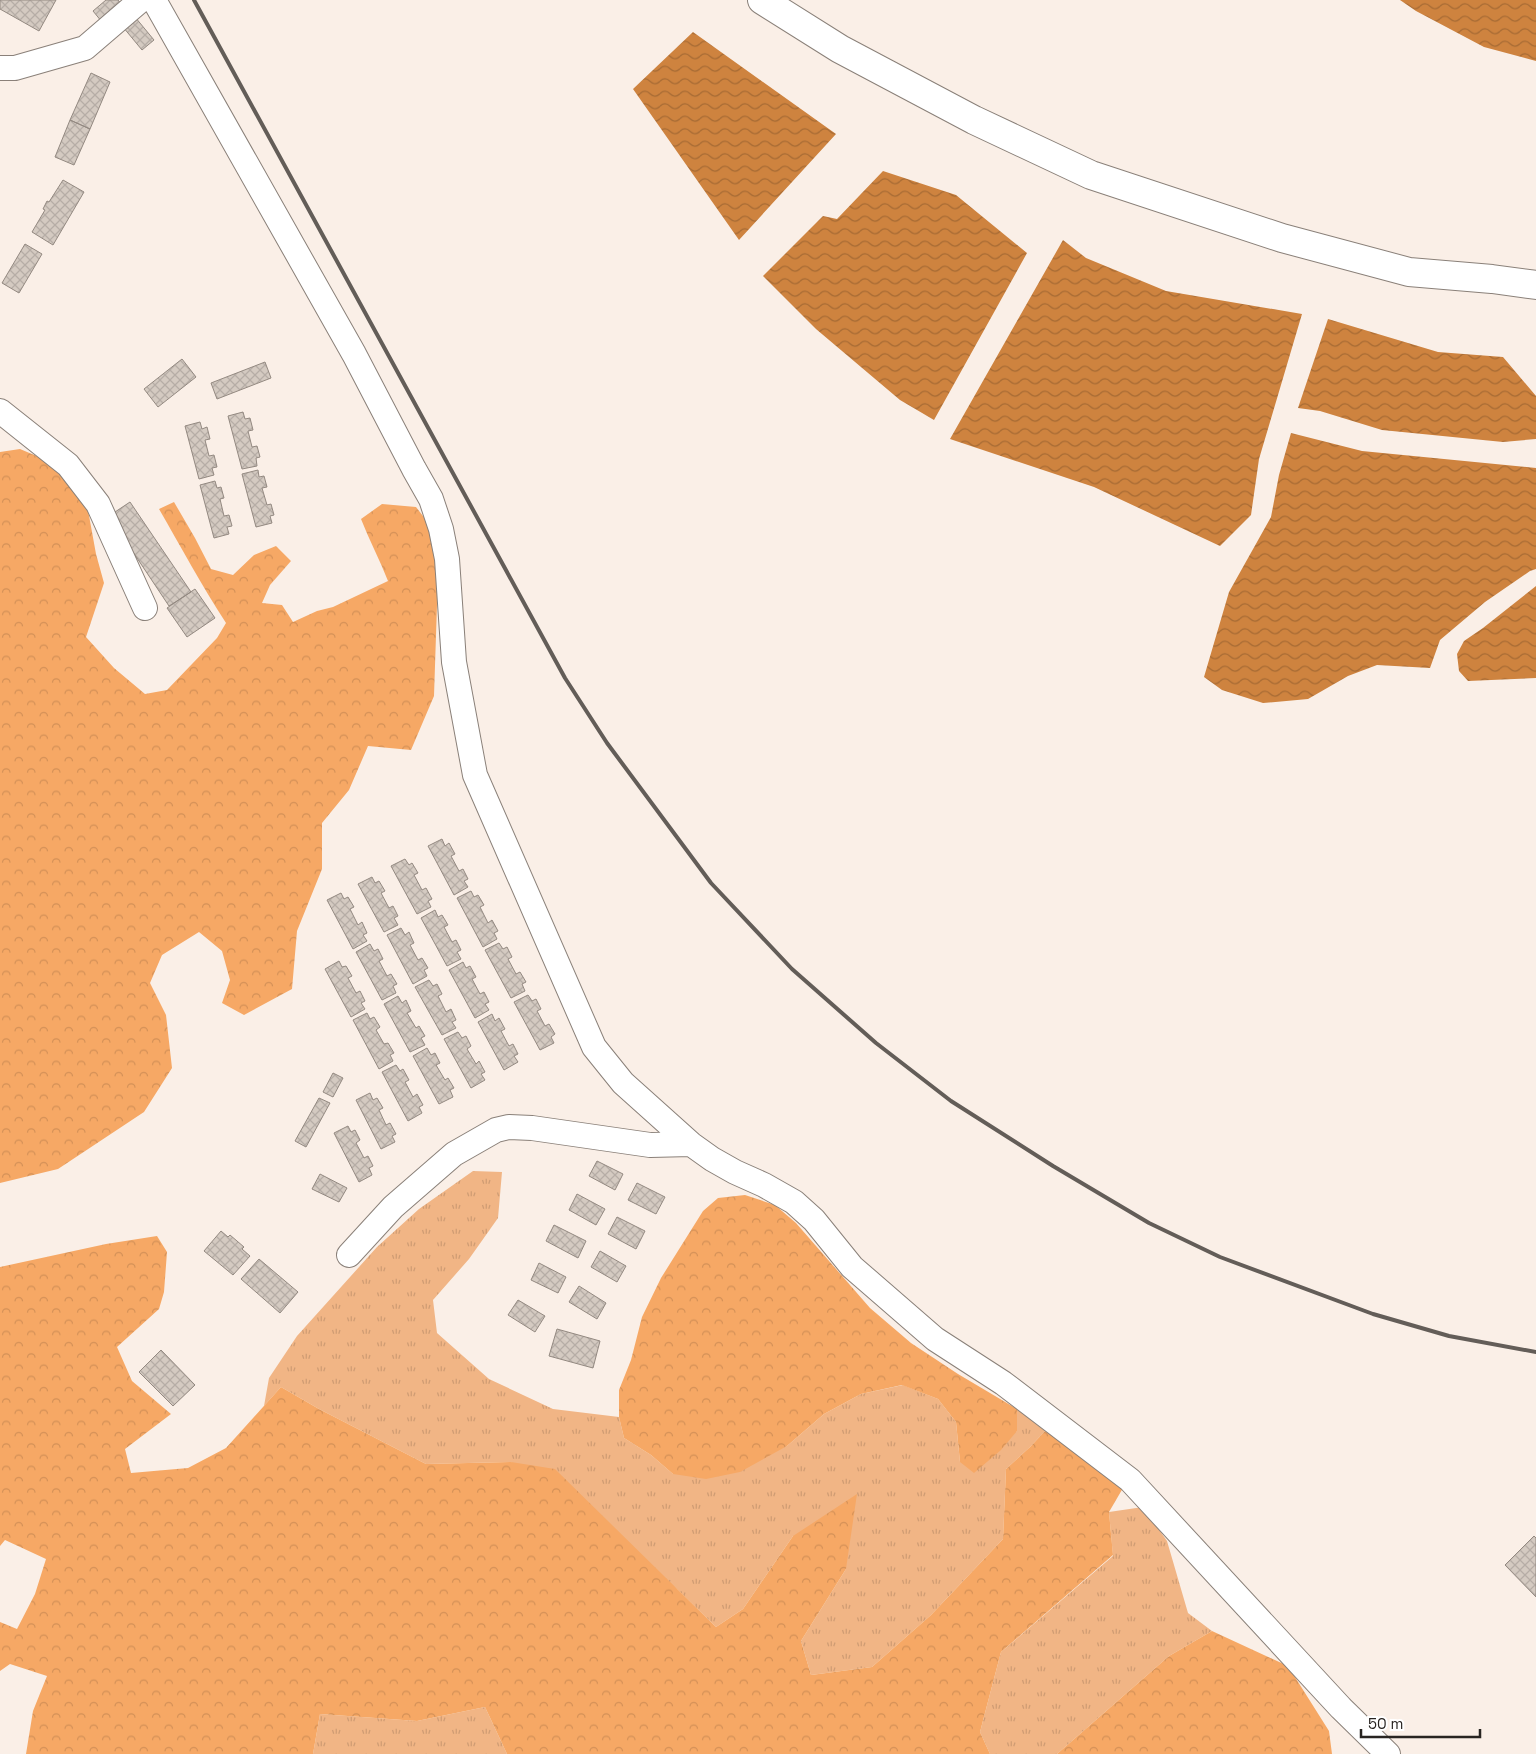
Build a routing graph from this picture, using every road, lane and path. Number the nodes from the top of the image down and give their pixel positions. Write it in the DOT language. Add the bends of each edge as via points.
graph roads {
  1 [pos="141,0"];
  2 [pos="154,0"];
  3 [pos="762,0"];
  4 [pos="0,68"];
  5 [pos="1536,285"];
  6 [pos="2,417"];
  7 [pos="145,608"];
  8 [pos="691,1144"];
  9 [pos="349,1255"];
  10 [pos="1388,1754"];
  1 -- 4 [label="street" via="85,48 15,68"];
  2 -- 8 [label="street" via="354,354 431,499 447,559 454,662 475,775 594,1046 623,1083"];
  3 -- 5 [label="main road" via="840,49 974,120 1091,175 1282,238 1409,272"];
  6 -- 7 [label="street" via="68,465 98,504"];
  8 -- 9 [label="street" via="650,1145 532,1128 496,1130 454,1154 393,1206"];
  8 -- 10 [label="street" via="735,1172 794,1202 814,1220 852,1267 935,1339 1003,1383 1130,1480 1341,1708"];
}
